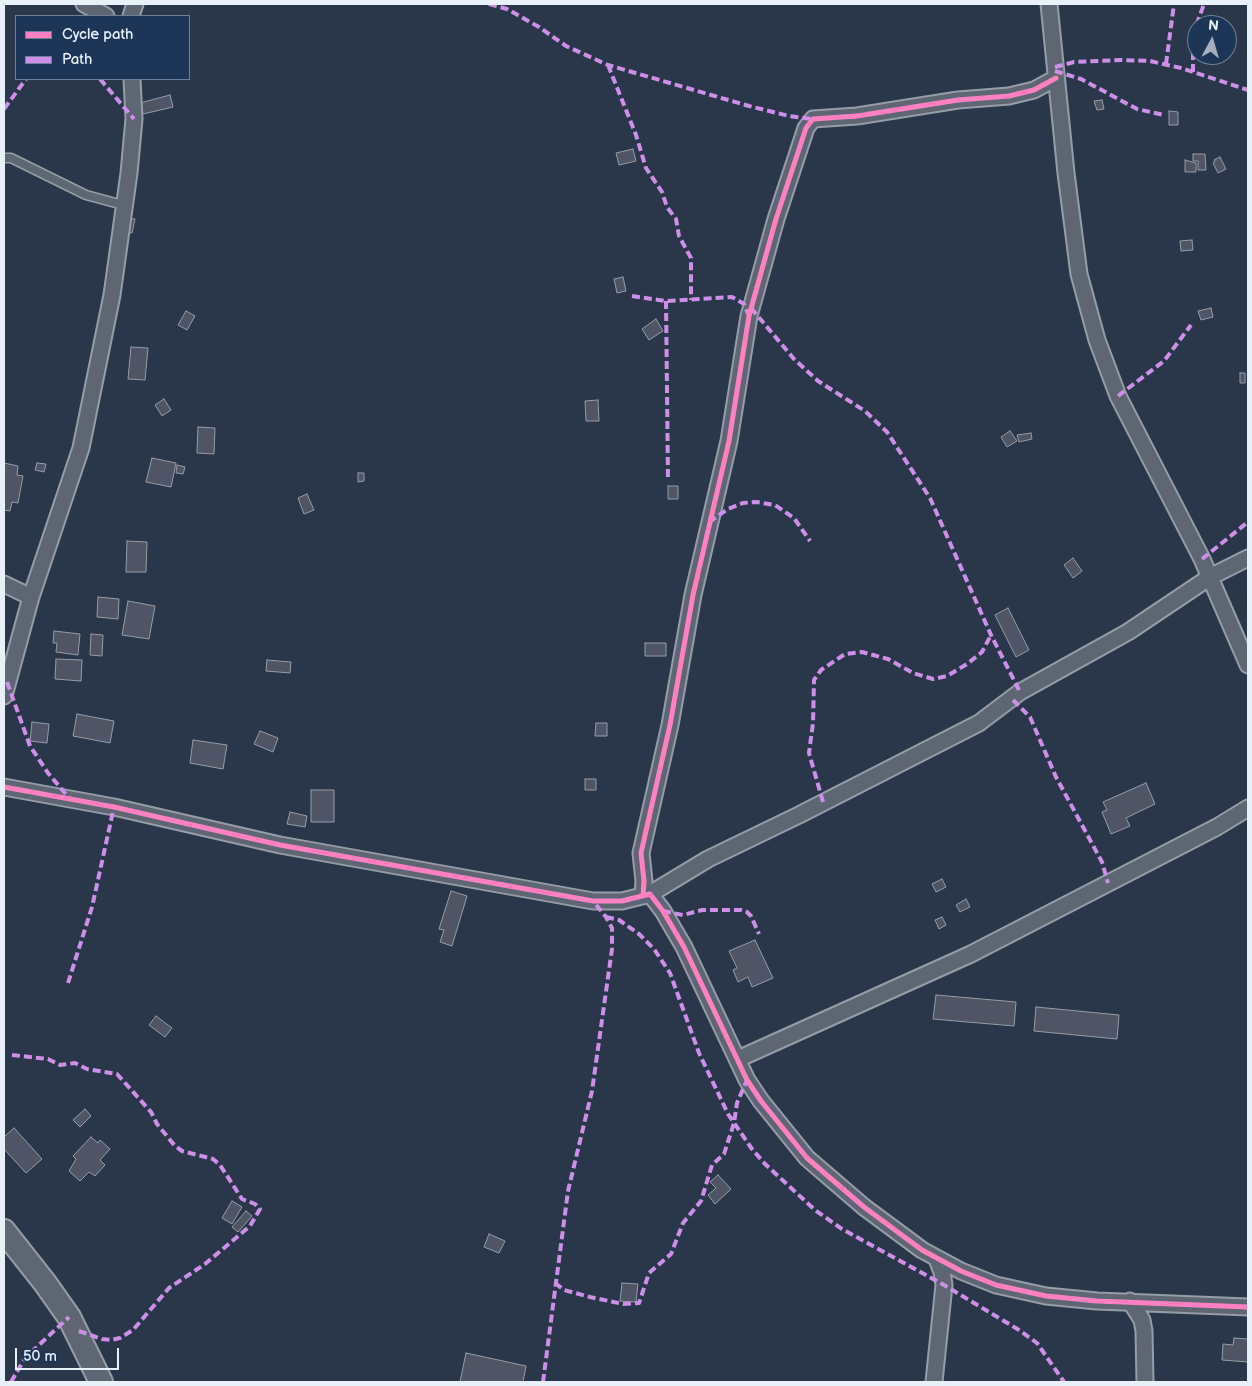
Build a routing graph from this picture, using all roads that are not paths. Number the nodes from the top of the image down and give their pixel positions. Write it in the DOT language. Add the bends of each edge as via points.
graph roads {
  1 [pos="84,4"];
  2 [pos="1049,4"];
  3 [pos="104,15"];
  4 [pos="1056,78"];
  5 [pos="132,80"];
  6 [pos="4,158"];
  7 [pos="123,205"];
  8 [pos="1248,558"];
  9 [pos="1210,577"];
  10 [pos="4,584"];
  11 [pos="31,597"];
  12 [pos="1248,665"];
  13 [pos="4,696"];
  14 [pos="4,786"];
  15 [pos="1248,808"];
  16 [pos="646,895"];
  17 [pos="738,1059"];
  18 [pos="4,1231"];
  19 [pos="937,1259"];
  20 [pos="1130,1301"];
  21 [pos="1248,1307"];
  22 [pos="101,1382"];
  23 [pos="934,1382"];
  24 [pos="1145,1382"];
  1 -- 3 [label="street"];
  2 -- 4 [label="street"];
  4 -- 9 [label="street" via="1080,274 1097,340 1118,396"];
  4 -- 16 [label="street" via="1034,90 1009,96 813,119 806,128 776,219 750,316 729,441 693,596 670,725 641,852"];
  5 -- 7 [label="street" via="134,119"];
  6 -- 7 [label="lane" via="12,158 86,196"];
  7 -- 11 [label="street" via="112,295 81,448"];
  8 -- 9 [label="street"];
  9 -- 12 [label="street"];
  9 -- 16 [label="street" via="1128,632 1020,692 979,723 708,859"];
  10 -- 11 [label="street"];
  11 -- 13 [label="street"];
  14 -- 16 [label="street" via="280,844 593,901 622,901"];
  15 -- 17 [label="street" via="971,954"];
  16 -- 17 [label="street" via="663,911 684,947"];
  17 -- 19 [label="street" via="761,1101 807,1158 864,1207"];
  18 -- 22 [label="main road" via="69,1317"];
  19 -- 20 [label="street" via="996,1285 1046,1296"];
  19 -- 23 [label="street" via="944,1285"];
  20 -- 21 [label="street"];
  20 -- 24 [label="street" via="1142,1320"];
}
